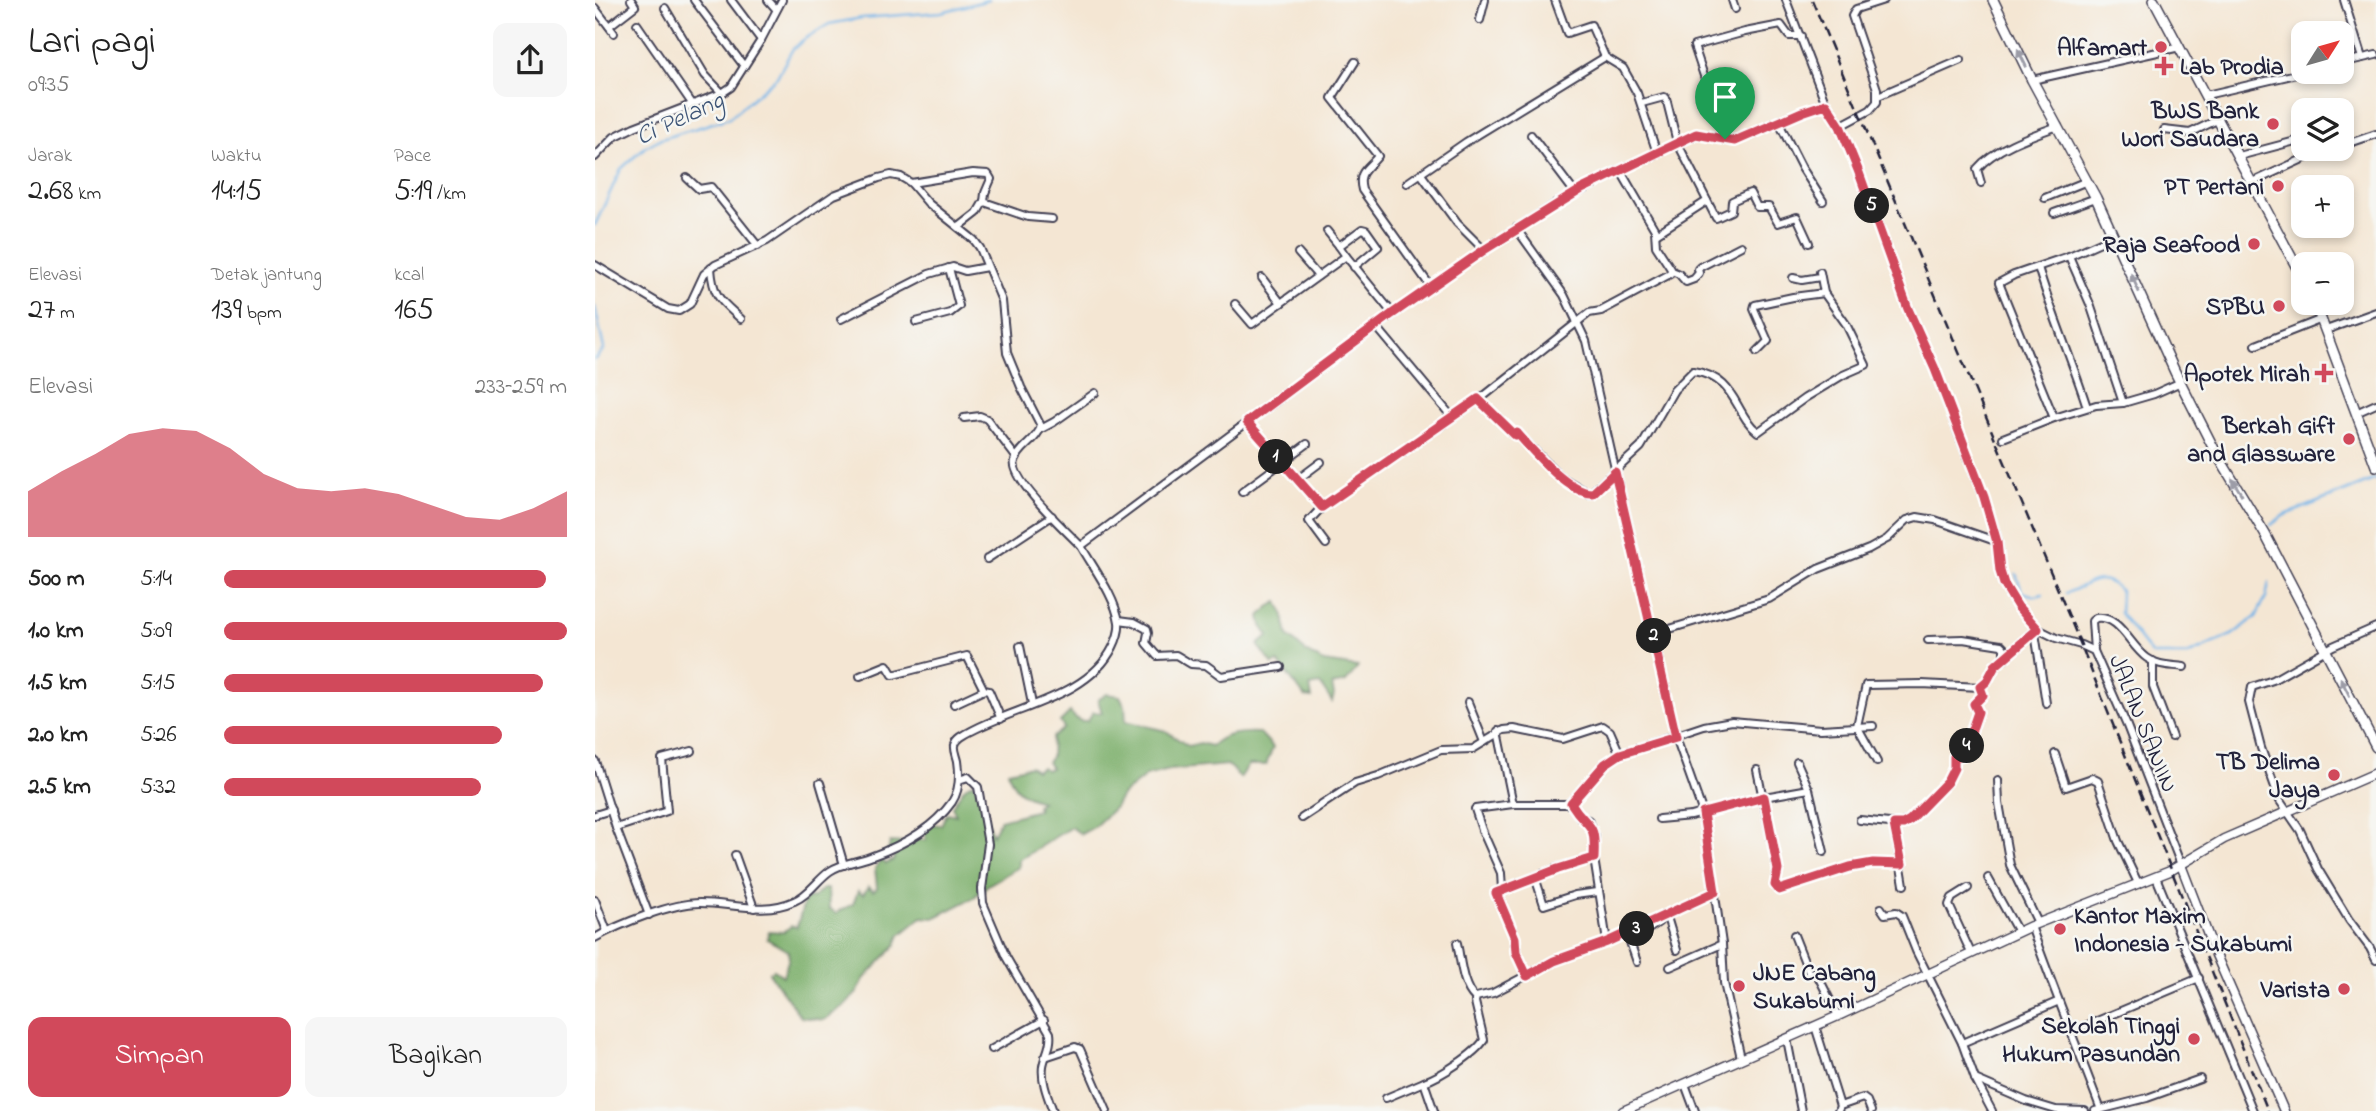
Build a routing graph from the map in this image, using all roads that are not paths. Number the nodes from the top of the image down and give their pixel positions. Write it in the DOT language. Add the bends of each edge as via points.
graph roads {
  1 [pos="631,0"];
  2 [pos="694,0"];
  3 [pos="731,0"];
  4 [pos="768,0"];
  5 [pos="782,0"];
  6 [pos="1485,0"];
  7 [pos="1555,0"];
  8 [pos="1732,0"];
  9 [pos="1786,0"];
  10 [pos="1884,0"];
  11 [pos="1993,0"];
  12 [pos="2154,0"];
  13 [pos="2344,0"];
  14 [pos="595,8"];
  15 [pos="665,8"];
  16 [pos="776,9"];
  17 [pos="1735,9"];
  18 [pos="1480,20"];
  19 [pos="637,24"];
  20 [pos="609,26"];
  21 [pos="614,33"];
  22 [pos="1801,36"];
  23 [pos="761,40"];
  24 [pos="2180,47"];
  25 [pos="2376,55"];
  26 [pos="1605,57"];
  27 [pos="2362,58"];
  28 [pos="1961,60"];
  29 [pos="2354,60"];
  30 [pos="1355,62"];
  31 [pos="744,66"];
  32 [pos="2291,75"];
  33 [pos="2032,80"];
  34 [pos="722,93"];
  35 [pos="1878,96"];
  36 [pos="2206,96"];
  37 [pos="1642,103"];
  38 [pos="1826,104"];
  39 [pos="693,105"];
  40 [pos="2218,119"];
  41 [pos="1779,123"];
  42 [pos="1840,126"];
  43 [pos="2057,126"];
  44 [pos="2164,130"];
  45 [pos="2376,134"];
  46 [pos="1531,135"];
  47 [pos="1725,139"];
  48 [pos="1677,142"];
  49 [pos="2291,142"];
  50 [pos="2354,142"];
  51 [pos="1657,153"];
  52 [pos="2239,156"];
  53 [pos="595,157"];
  54 [pos="2298,161"];
  55 [pos="1619,170"];
  56 [pos="1421,174"];
  57 [pos="687,178"];
  58 [pos="2087,181"];
  59 [pos="2253,182"];
  60 [pos="911,183"];
  61 [pos="1407,183"];
  62 [pos="1981,183"];
  63 [pos="1575,193"];
  64 [pos="2045,198"];
  65 [pos="2096,198"];
  66 [pos="984,201"];
  67 [pos="1707,201"];
  68 [pos="1823,201"];
  69 [pos="2054,213"];
  70 [pos="1052,219"];
  71 [pos="959,227"];
  72 [pos="1516,228"];
  73 [pos="1327,230"];
  74 [pos="1656,234"];
  75 [pos="2114,236"];
  76 [pos="1809,243"];
  77 [pos="758,246"];
  78 [pos="1339,246"];
  79 [pos="1741,246"];
  80 [pos="1484,250"];
  81 [pos="1299,253"];
  82 [pos="1346,256"];
  83 [pos="2291,256"];
  84 [pos="2069,257"];
  85 [pos="595,265"];
  86 [pos="987,267"];
  87 [pos="1354,267"];
  88 [pos="2038,267"];
  89 [pos="711,268"];
  90 [pos="949,268"];
  91 [pos="1672,271"];
  92 [pos="1318,276"];
  93 [pos="1262,278"];
  94 [pos="1793,278"];
  95 [pos="1431,287"];
  96 [pos="1824,293"];
  97 [pos="1281,303"];
  98 [pos="1235,304"];
  99 [pos="2376,312"];
  100 [pos="1392,314"];
  101 [pos="2320,315"];
  102 [pos="841,318"];
  103 [pos="741,319"];
  104 [pos="2322,320"];
  105 [pos="1577,321"];
  106 [pos="916,322"];
  107 [pos="1376,326"];
  108 [pos="2326,330"];
  109 [pos="2256,345"];
  110 [pos="1757,352"];
  111 [pos="2181,382"];
  112 [pos="1095,393"];
  113 [pos="1478,399"];
  114 [pos="2123,403"];
  115 [pos="2376,404"];
  116 [pos="2087,407"];
  117 [pos="2356,413"];
  118 [pos="1452,417"];
  119 [pos="964,418"];
  120 [pos="2054,418"];
  121 [pos="1247,422"];
  122 [pos="1041,429"];
  123 [pos="2003,438"];
  124 [pos="1307,444"];
  125 [pos="1016,457"];
  126 [pos="1321,462"];
  127 [pos="1281,463"];
  128 [pos="2376,466"];
  129 [pos="1615,472"];
  130 [pos="1297,480"];
  131 [pos="1242,492"];
  132 [pos="1322,507"];
  133 [pos="1052,516"];
  134 [pos="1997,542"];
  135 [pos="1326,544"];
  136 [pos="1081,546"];
  137 [pos="987,559"];
  138 [pos="1119,620"];
  139 [pos="2376,627"];
  140 [pos="2037,631"];
  141 [pos="1653,634"];
  142 [pos="1928,640"];
  143 [pos="1020,646"];
  144 [pos="2094,651"];
  145 [pos="2327,651"];
  146 [pos="2004,660"];
  147 [pos="2153,661"];
  148 [pos="1280,667"];
  149 [pos="2185,667"];
  150 [pos="860,676"];
  151 [pos="1980,687"];
  152 [pos="983,690"];
  153 [pos="1468,702"];
  154 [pos="2046,703"];
  155 [pos="954,704"];
  156 [pos="1032,704"];
  157 [pos="1001,719"];
  158 [pos="1857,726"];
  159 [pos="1873,726"];
  160 [pos="1498,731"];
  161 [pos="1676,737"];
  162 [pos="2172,737"];
  163 [pos="1484,742"];
  164 [pos="2376,747"];
  165 [pos="692,751"];
  166 [pos="1620,754"];
  167 [pos="2055,754"];
  168 [pos="595,761"];
  169 [pos="1797,762"];
  170 [pos="1877,762"];
  171 [pos="1757,770"];
  172 [pos="2376,773"];
  173 [pos="959,780"];
  174 [pos="1999,780"];
  175 [pos="820,783"];
  176 [pos="1809,789"];
  177 [pos="1764,797"];
  178 [pos="1571,803"];
  179 [pos="1513,804"];
  180 [pos="611,810"];
  181 [pos="2286,812"];
  182 [pos="1703,813"];
  183 [pos="595,815"];
  184 [pos="1302,818"];
  185 [pos="1659,819"];
  186 [pos="1860,820"];
  187 [pos="1894,824"];
  188 [pos="616,828"];
  189 [pos="1824,852"];
  190 [pos="735,855"];
  191 [pos="1594,858"];
  192 [pos="1902,864"];
  193 [pos="844,865"];
  194 [pos="2181,865"];
  195 [pos="1535,877"];
  196 [pos="2156,877"];
  197 [pos="1988,878"];
  198 [pos="2138,883"];
  199 [pos="1904,885"];
  200 [pos="1968,888"];
  201 [pos="1502,890"];
  202 [pos="1598,892"];
  203 [pos="1715,894"];
  204 [pos="595,900"];
  205 [pos="754,908"];
  206 [pos="1881,908"];
  207 [pos="649,915"];
  208 [pos="1667,917"];
  209 [pos="2035,925"];
  210 [pos="607,931"];
  211 [pos="2018,932"];
  212 [pos="1794,935"];
  213 [pos="595,938"];
  214 [pos="1607,942"];
  215 [pos="1457,943"];
  216 [pos="1722,944"];
  217 [pos="1677,950"];
  218 [pos="1971,953"];
  219 [pos="2376,960"];
  220 [pos="1637,962"];
  221 [pos="1670,967"];
  222 [pos="1927,974"];
  223 [pos="1527,976"];
  224 [pos="2199,978"];
  225 [pos="1475,998"];
  226 [pos="2057,1002"];
  227 [pos="1838,1016"];
  228 [pos="1044,1020"];
  229 [pos="1815,1026"];
  230 [pos="2071,1032"];
  231 [pos="1787,1039"];
  232 [pos="1962,1043"];
  233 [pos="992,1049"];
  234 [pos="1045,1057"];
  235 [pos="1741,1058"];
  236 [pos="1975,1079"];
  237 [pos="2200,1079"];
  238 [pos="1424,1082"];
  239 [pos="1685,1084"];
  240 [pos="1386,1098"];
  241 [pos="1839,1108"];
  242 [pos="2101,1110"];
  243 [pos="1053,1111"];
  244 [pos="1107,1111"];
  245 [pos="1433,1111"];
  246 [pos="1623,1111"];
  247 [pos="1695,1111"];
  248 [pos="1801,1111"];
  249 [pos="1871,1111"];
  250 [pos="1992,1111"];
  251 [pos="2085,1111"];
  252 [pos="2095,1111"];
  253 [pos="2253,1111"];
  254 [pos="2284,1111"];
  1 -- 20 [label="street" via="635,6"];
  2 -- 31 [label="street"];
  3 -- 23 [label="street"];
  4 -- 16 [label="street"];
  5 -- 16 [label="street"];
  6 -- 18 [label="street"];
  7 -- 26 [label="street" via="1567,33 1591,25"];
  8 -- 17 [label="street"];
  9 -- 22 [label="street, JALAN SANIIN"];
  10 -- 35 [label="street" via="1856,9 1852,16"];
  33 -- 11 [label="main road, one-way"];
  12 -- 24 [label="main road"];
  13 -- 27 [label="street"];
  14 -- 20 [label="street"];
  15 -- 34 [label="street" via="705,75"];
  16 -- 23 [label="street"];
  19 -- 39 [label="street"];
  20 -- 21 [label="street"];
  22 -- 38 [label="street, JALAN SANIIN"];
  22 -- 47 [label="street" via="1790,36 1781,24 1695,46"];
  23 -- 31 [label="street"];
  24 -- 33 [label="street"];
  24 -- 36 [label="main road"];
  25 -- 27 [label="street"];
  26 -- 37 [label="street" via="1623,68"];
  26 -- 56 [label="street"];
  27 -- 29 [label="street"];
  28 -- 35 [label="street"];
  30 -- 95 [label="street" via="1332,98 1378,156 1362,173 1362,190"];
  31 -- 34 [label="street"];
  32 -- 36 [label="street"];
  33 -- 43 [label="main road"];
  34 -- 39 [label="street"];
  35 -- 42 [label="street" via="1870,110"];
  36 -- 40 [label="main road"];
  37 -- 48 [label="street" via="1665,97"];
  37 -- 51 [label="street"];
  38 -- 41 [label="street"];
  38 -- 42 [label="street, JALAN SANIIN"];
  39 -- 53 [label="street" via="614,137"];
  40 -- 44 [label="street" via="2190,133"];
  40 -- 52 [label="main road"];
  41 -- 47 [label="street" via="1735,141"];
  41 -- 68 [label="street"];
  42 -- 134 [label="street, JALAN SANIIN" via="1984,497"];
  43 -- 58 [label="main road"];
  43 -- 62 [label="street" via="1984,161 1977,169"];
  45 -- 50 [label="street"];
  46 -- 63 [label="street"];
  47 -- 48 [label="street" via="1700,133"];
  48 -- 51 [label="street"];
  48 -- 67 [label="street"];
  49 -- 52 [label="street"];
  51 -- 55 [label="street"];
  52 -- 59 [label="main road"];
  54 -- 59 [label="street"];
  55 -- 63 [label="street"];
  55 -- 74 [label="street"];
  56 -- 61 [label="street"];
  56 -- 80 [label="street" via="1457,223"];
  57 -- 77 [label="street" via="699,189 711,187"];
  58 -- 64 [label="street"];
  58 -- 65 [label="main road"];
  59 -- 83 [label="main road"];
  60 -- 66 [label="street" via="988,174 991,179"];
  60 -- 71 [label="street"];
  60 -- 77 [label="street" via="891,175 834,195"];
  63 -- 72 [label="street"];
  65 -- 69 [label="street"];
  65 -- 75 [label="main road"];
  66 -- 70 [label="street" via="1017,215"];
  66 -- 71 [label="street"];
  67 -- 74 [label="street"];
  67 -- 76 [label="street" via="1718,219 1731,211 1732,201 1750,193 1757,207 1769,207 1778,223 1797,217"];
  71 -- 86 [label="street" via="977,244"];
  72 -- 80 [label="street"];
  72 -- 105 [label="street" via="1549,271"];
  73 -- 78 [label="street"];
  74 -- 91 [label="street" via="1656,246"];
  75 -- 84 [label="street"];
  111 -- 75 [label="main road, one-way"];
  77 -- 89 [label="street"];
  78 -- 82 [label="street"];
  78 -- 87 [label="street" via="1364,228 1377,244 1377,250"];
  79 -- 91 [label="street" via="1700,267 1694,279 1686,282"];
  80 -- 95 [label="street"];
  81 -- 92 [label="street"];
  82 -- 87 [label="street"];
  82 -- 92 [label="street"];
  84 -- 88 [label="street"];
  84 -- 114 [label="street"];
  85 -- 89 [label="street" via="673,311 690,304"];
  86 -- 90 [label="street"];
  86 -- 122 [label="street" via="1002,301 1007,353"];
  87 -- 100 [label="street"];
  88 -- 116 [label="street"];
  88 -- 120 [label="street" via="1999,283"];
  89 -- 103 [label="street" via="712,288"];
  90 -- 102 [label="street"];
  90 -- 106 [label="street" via="959,306"];
  91 -- 105 [label="street" via="1640,292"];
  92 -- 97 [label="street"];
  93 -- 97 [label="street"];
  94 -- 96 [label="street" via="1820,275"];
  95 -- 100 [label="street"];
  96 -- 110 [label="street" via="1755,305 1768,341"];
  96 -- 129 [label="street" via="1846,324 1865,366 1805,398 1757,432 1726,387 1693,371 1674,390 1641,447"];
  97 -- 98 [label="street" via="1252,324"];
  99 -- 108 [label="street"];
  100 -- 107 [label="street"];
  101 -- 104 [label="main road"];
  104 -- 108 [label="main road"];
  104 -- 109 [label="street"];
  105 -- 113 [label="street"];
  105 -- 129 [label="street" via="1586,341"];
  107 -- 118 [label="street"];
  107 -- 121 [label="street"];
  108 -- 117 [label="main road"];
  111 -- 114 [label="street"];
  145 -- 111 [label="main road, one-way"];
  112 -- 122 [label="street"];
  113 -- 118 [label="street"];
  113 -- 129 [label="street" via="1570,484 1593,493"];
  114 -- 116 [label="street"];
  115 -- 117 [label="street"];
  116 -- 120 [label="street"];
  117 -- 128 [label="main road"];
  118 -- 132 [label="street"];
  119 -- 125 [label="street" via="987,419"];
  120 -- 123 [label="street"];
  121 -- 127 [label="street"];
  121 -- 136 [label="street"];
  122 -- 125 [label="street"];
  124 -- 127 [label="street"];
  125 -- 133 [label="street" via="1017,474"];
  126 -- 130 [label="street"];
  127 -- 130 [label="street"];
  127 -- 131 [label="street"];
  129 -- 141 [label="street"];
  130 -- 132 [label="street"];
  132 -- 135 [label="street" via="1308,521"];
  133 -- 136 [label="street"];
  133 -- 137 [label="street"];
  134 -- 140 [label="street, JALAN SANIIN" via="2004,584"];
  134 -- 141 [label="street" via="1917,517 1869,549 1818,569 1769,599"];
  136 -- 138 [label="street"];
  138 -- 148 [label="street" via="1147,629 1146,643 1157,656 1176,654 1222,676"];
  138 -- 156 [label="street" via="1119,632 1104,663 1068,689"];
  139 -- 145 [label="street"];
  140 -- 144 [label="street, JALAN SANIIN"];
  140 -- 146 [label="street"];
  140 -- 154 [label="street"];
  141 -- 161 [label="street"];
  142 -- 146 [label="street" via="2001,645"];
  143 -- 156 [label="street"];
  144 -- 147 [label="street" via="2092,621 2106,617"];
  144 -- 194 [label="street, JALAN SANIIN"];
  164 -- 145 [label="main road, one-way"];
  145 -- 181 [label="street" via="2250,690 2261,748"];
  146 -- 151 [label="street"];
  147 -- 149 [label="street"];
  147 -- 162 [label="street" via="2153,687"];
  150 -- 152 [label="street" via="887,665 893,675 967,656"];
  151 -- 158 [label="street" via="1866,685"];
  151 -- 187 [label="street" via="1983,695 1974,704 1978,712 1973,731 1963,755 1954,757 1947,782 1910,820"];
  152 -- 155 [label="street"];
  152 -- 157 [label="street" via="989,691"];
  153 -- 163 [label="street"];
  156 -- 157 [label="street"];
  157 -- 173 [label="street" via="957,741"];
  158 -- 159 [label="street"];
  158 -- 161 [label="street" via="1821,729 1732,721"];
  158 -- 170 [label="street"];
  160 -- 163 [label="street"];
  160 -- 166 [label="street" via="1514,729 1563,739 1603,726"];
  160 -- 179 [label="street"];
  161 -- 166 [label="street"];
  161 -- 182 [label="street"];
  163 -- 184 [label="street" via="1471,750 1441,750 1355,783"];
  165 -- 188 [label="street" via="662,759 667,811"];
  166 -- 178 [label="street" via="1605,764"];
  167 -- 198 [label="street" via="2066,787 2092,778 2098,781"];
  168 -- 180 [label="street"];
  169 -- 176 [label="street"];
  171 -- 177 [label="street"];
  172 -- 181 [label="street"];
  173 -- 193 [label="street" via="954,799 929,827 872,857"];
  173 -- 228 [label="street" via="968,777 975,783 986,832 981,898 1006,957"];
  174 -- 209 [label="street" via="2010,865"];
  175 -- 193 [label="street"];
  176 -- 177 [label="street"];
  176 -- 189 [label="street"];
  177 -- 182 [label="street"];
  177 -- 192 [label="street" via="1779,890 1857,866"];
  178 -- 179 [label="street"];
  178 -- 191 [label="street" via="1591,826"];
  179 -- 201 [label="street" via="1474,810 1501,873"];
  180 -- 183 [label="street"];
  180 -- 188 [label="street"];
  181 -- 194 [label="street" via="2224,839"];
  181 -- 219 [label="street"];
  182 -- 185 [label="street"];
  182 -- 203 [label="street"];
  186 -- 187 [label="street"];
  187 -- 192 [label="street"];
  188 -- 207 [label="street"];
  190 -- 205 [label="street"];
  191 -- 195 [label="street"];
  191 -- 202 [label="street"];
  192 -- 199 [label="street"];
  193 -- 205 [label="street" via="830,871 796,901"];
  194 -- 196 [label="street"];
  194 -- 254 [label="street"];
  195 -- 201 [label="street"];
  195 -- 202 [label="street" via="1544,905"];
  196 -- 198 [label="street"];
  196 -- 224 [label="street"];
  197 -- 211 [label="street"];
  198 -- 209 [label="street"];
  200 -- 218 [label="street" via="1949,902"];
  201 -- 223 [label="street" via="1496,897"];
  202 -- 214 [label="street"];
  203 -- 208 [label="street"];
  203 -- 214 [label="street"];
  203 -- 216 [label="street"];
  204 -- 210 [label="street"];
  205 -- 207 [label="street" via="693,903"];
  206 -- 222 [label="street" via="1885,914 1902,916"];
  207 -- 210 [label="street"];
  208 -- 217 [label="street"];
  208 -- 220 [label="street" via="1630,942"];
  209 -- 211 [label="street"];
  209 -- 226 [label="street"];
  210 -- 213 [label="street"];
  211 -- 218 [label="street"];
  212 -- 227 [label="street" via="1809,973 1816,972"];
  214 -- 223 [label="street"];
  215 -- 225 [label="street" via="1463,974"];
  216 -- 221 [label="street"];
  216 -- 235 [label="street" via="1724,983"];
  218 -- 222 [label="street"];
  222 -- 227 [label="street"];
  222 -- 232 [label="street"];
  223 -- 225 [label="street"];
  224 -- 230 [label="street"];
  224 -- 253 [label="street"];
  225 -- 238 [label="street" via="1483,1043"];
  226 -- 230 [label="street"];
  226 -- 232 [label="street"];
  227 -- 229 [label="street"];
  228 -- 233 [label="street"];
  228 -- 234 [label="street" via="1051,1040"];
  229 -- 231 [label="street"];
  229 -- 241 [label="street"];
  230 -- 242 [label="street"];
  231 -- 235 [label="street"];
  231 -- 248 [label="street"];
  232 -- 236 [label="street"];
  234 -- 243 [label="street" via="1042,1076"];
  234 -- 244 [label="street" via="1080,1049"];
  235 -- 239 [label="street"];
  236 -- 250 [label="street"];
  236 -- 251 [label="street" via="2056,1110"];
  237 -- 242 [label="street"];
  238 -- 240 [label="street"];
  238 -- 245 [label="street"];
  239 -- 246 [label="street"];
  239 -- 247 [label="street"];
  241 -- 249 [label="street" via="1863,1098"];
  242 -- 252 [label="street"];
}
